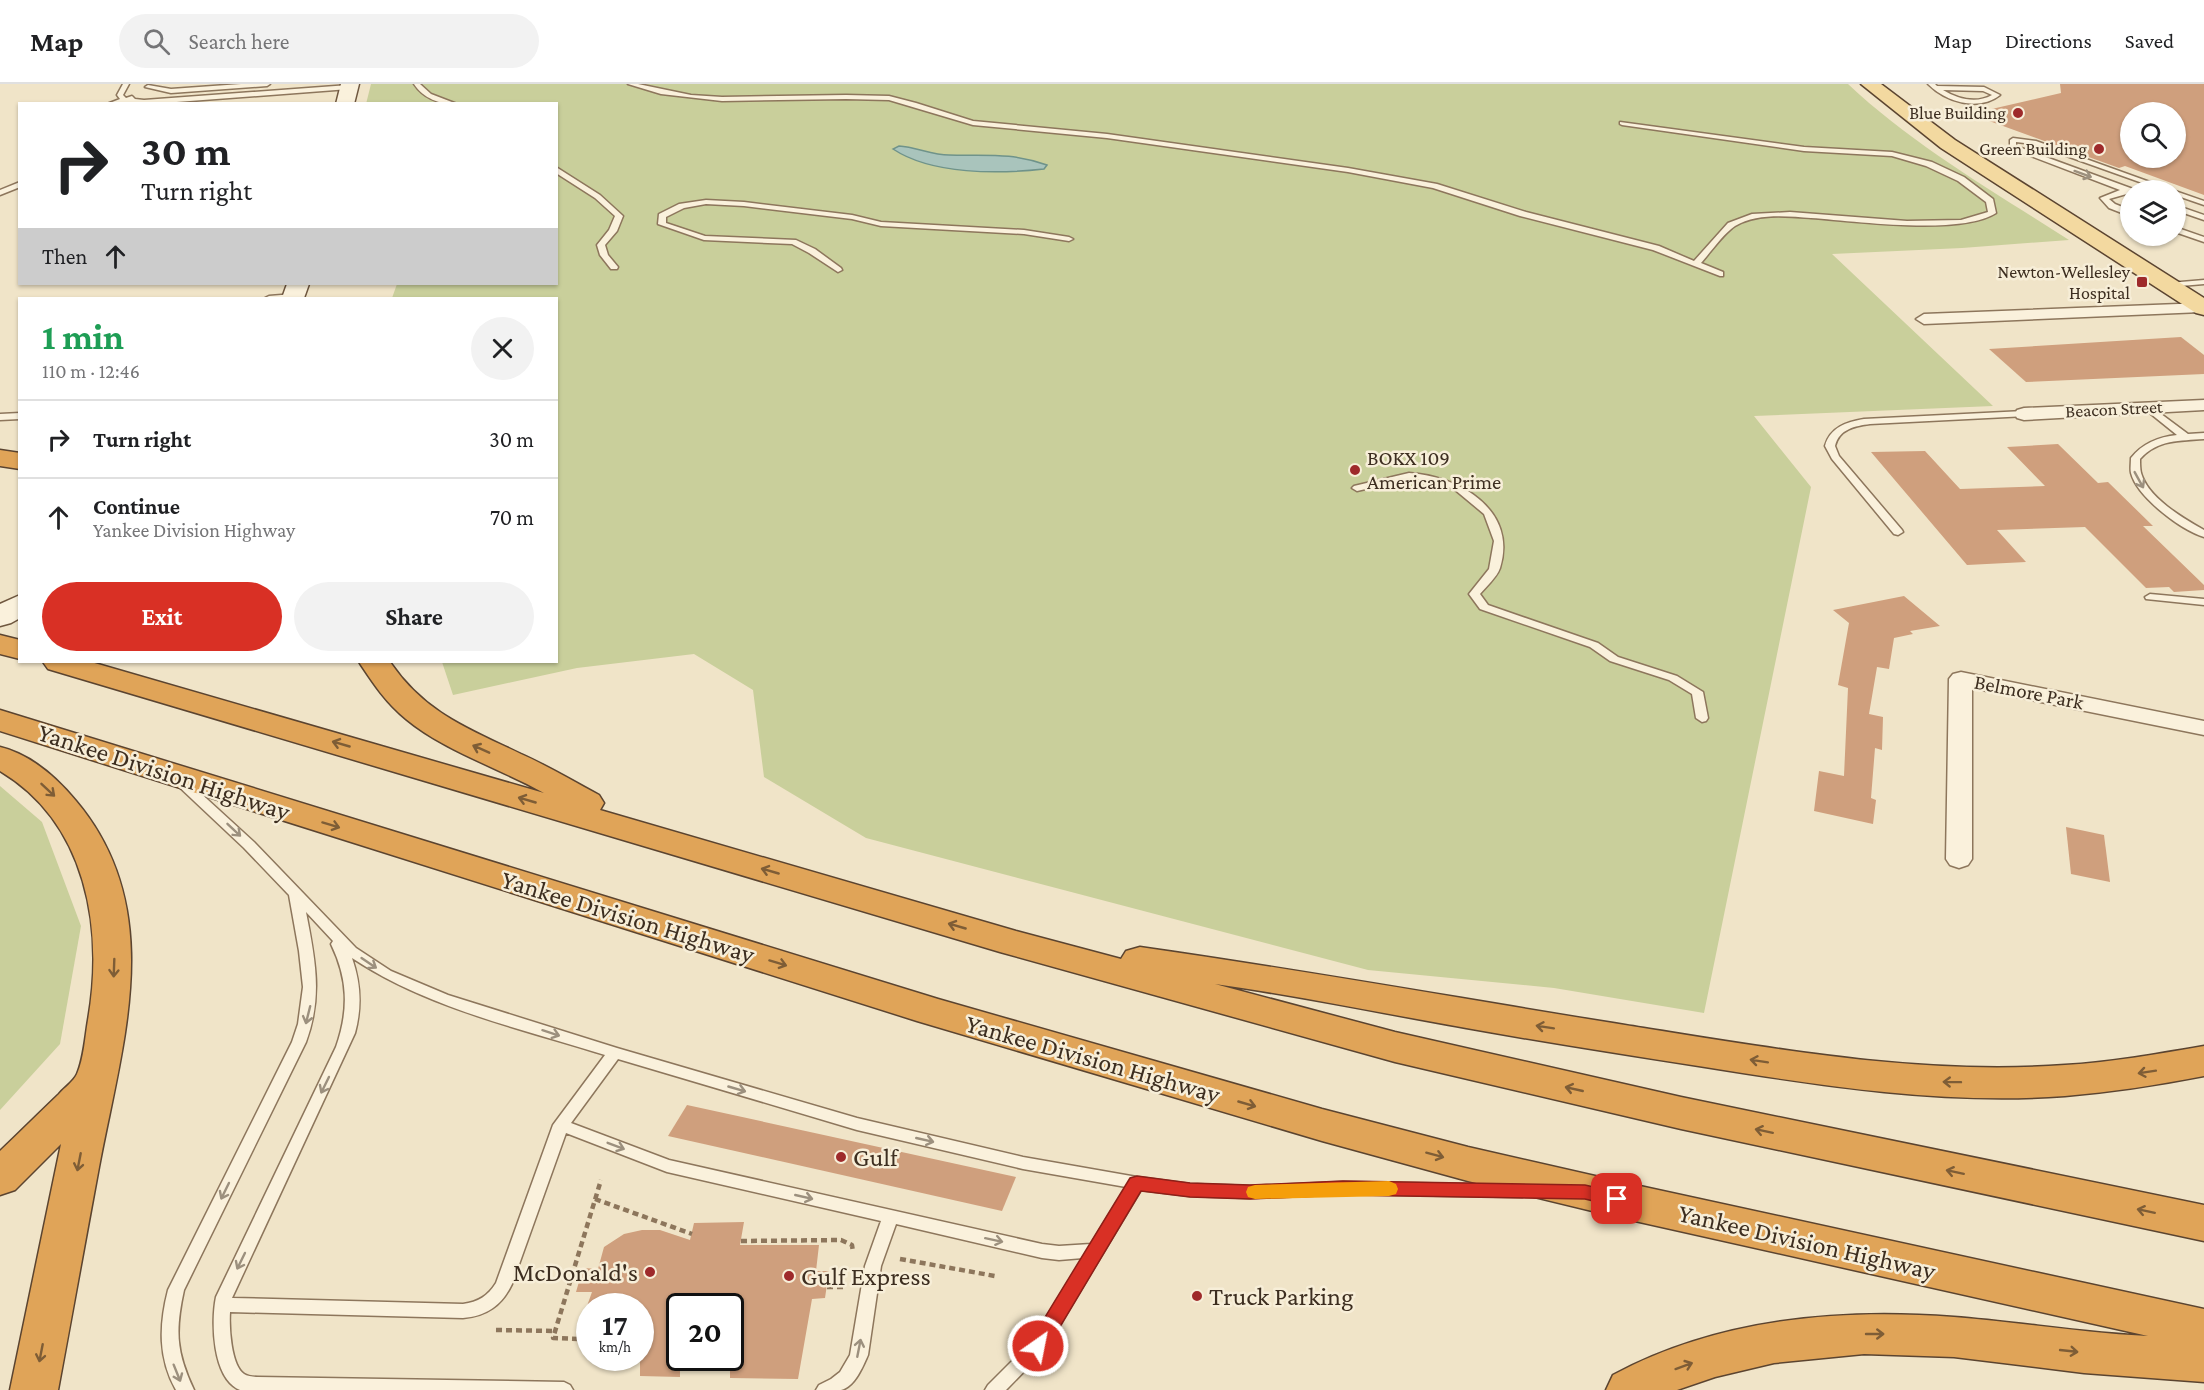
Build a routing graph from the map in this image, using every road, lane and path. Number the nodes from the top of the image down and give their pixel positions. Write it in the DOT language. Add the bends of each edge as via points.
graph roads {
  1 [pos="126,84"];
  2 [pos="267,84"];
  3 [pos="417,84"];
  4 [pos="631,84"];
  5 [pos="1870,84"];
  6 [pos="149,86"];
  7 [pos="1933,86"];
  8 [pos="171,91"];
  9 [pos="348,92"];
  10 [pos="124,100"];
  11 [pos="216,100"];
  12 [pos="117,102"];
  13 [pos="448,102"];
  14 [pos="1622,123"];
  15 [pos="558,171"];
  16 [pos="2140,180"];
  17 [pos="18,185"];
  18 [pos="2120,187"];
  19 [pos="0,193"];
  20 [pos="2120,193"];
  21 [pos="2186,197"];
  22 [pos="2204,203"];
  23 [pos="2120,209"];
  24 [pos="2186,211"];
  25 [pos="2204,218"];
  26 [pos="2186,233"];
  27 [pos="1069,239"];
  28 [pos="2204,240"];
  29 [pos="1695,265"];
  30 [pos="614,267"];
  31 [pos="838,270"];
  32 [pos="1720,274"];
  33 [pos="2204,282"];
  34 [pos="2169,285"];
  35 [pos="295,293"];
  36 [pos="274,297"];
  37 [pos="2203,307"];
  38 [pos="1924,320"];
  39 [pos="2204,405"];
  40 [pos="2149,408"];
  41 [pos="2024,414"];
  42 [pos="18,416"];
  43 [pos="0,417"];
  44 [pos="2204,436"];
  45 [pos="2185,437"];
  46 [pos="18,439"];
  47 [pos="0,440"];
  48 [pos="0,458"];
  49 [pos="18,461"];
  50 [pos="1357,488"];
  51 [pos="1898,532"];
  52 [pos="2204,534"];
  53 [pos="2150,597"];
  54 [pos="2204,602"];
  55 [pos="18,605"];
  56 [pos="0,617"];
  57 [pos="0,644"];
  58 [pos="18,649"];
  59 [pos="62,663"];
  60 [pos="376,663"];
  61 [pos="1702,718"];
  62 [pos="0,720"];
  63 [pos="2204,728"];
  64 [pos="0,757"];
  65 [pos="175,777"];
  66 [pos="644,834"];
  67 [pos="1959,859"];
  68 [pos="296,895"];
  69 [pos="332,932"];
  70 [pos="1013,942"];
  71 [pos="615,1053"];
  72 [pos="2204,1061"];
  73 [pos="94,1084"];
  74 [pos="561,1125"];
  75 [pos="0,1178"];
  76 [pos="601,1180"];
  77 [pos="1137,1183"];
  78 [pos="1585,1192"];
  79 [pos="595,1199"];
  80 [pos="890,1218"];
  81 [pos="2204,1223"];
  82 [pos="692,1234"];
  83 [pos="741,1241"];
  84 [pos="1096,1250"];
  85 [pos="899,1258"];
  86 [pos="851,1264"];
  87 [pos="849,1275"];
  88 [pos="994,1276"];
  89 [pos="827,1287"];
  90 [pos="847,1287"];
  91 [pos="845,1298"];
  92 [pos="222,1305"];
  93 [pos="2204,1329"];
  94 [pos="496,1330"];
  95 [pos="555,1331"];
  96 [pos="576,1339"];
  97 [pos="2204,1361"];
  98 [pos="33,1390"];
  99 [pos="185,1390"];
  100 [pos="564,1390"];
  101 [pos="825,1390"];
  102 [pos="994,1390"];
  103 [pos="1630,1390"];
  1 -- 10 [label="lane" via="120,94"];
  2 -- 8 [label="lane"];
  3 -- 13 [label="lane" via="421,91"];
  4 -- 29 [label="lane" via="715,98 877,97 908,101 973,123 1107,136 1348,170 1434,186 1523,214 1656,248"];
  5 -- 34 [label="main road" via="1948,144"];
  6 -- 8 [label="lane"];
  6 -- 10 [label="lane"];
  7 -- 7 [label="lane" via="1984,88 1997,95 1963,101"];
  8 -- 10 [label="lane"];
  9 -- 11 [label="lane"];
  10 -- 11 [label="lane"];
  10 -- 12 [label="lane"];
  14 -- 29 [label="lane" via="1803,149 1892,154 1961,180 1990,201 1992,213 1961,222 1907,223 1790,214 1752,216 1731,225"];
  15 -- 30 [label="lane" via="620,216 600,245"];
  16 -- 18 [label="lane, one-way" via="2034,142 2013,140 2012,147"];
  17 -- 19 [label="lane"];
  20 -- 23 [label="lane" via="2104,198"];
  21 -- 22 [label="lane"];
  24 -- 25 [label="lane"];
  26 -- 28 [label="lane"];
  27 -- 31 [label="lane" via="1024,232 881,224 744,204 706,202 682,206 662,216 662,224 704,238 793,242"];
  29 -- 32 [label="lane"];
  33 -- 34 [label="lane"];
  34 -- 37 [label="main road"];
  35 -- 36 [label="lane"];
  37 -- 38 [label="street"];
  39 -- 40 [label="street, Beacon Street"];
  40 -- 41 [label="street, Beacon Street"];
  40 -- 45 [label="lane"];
  41 -- 51 [label="lane" via="1870,421 1836,433 1830,446 1835,457"];
  42 -- 43 [label="lane"];
  44 -- 45 [label="lane"];
  45 -- 52 [label="lane, one-way" via="2162,440 2145,448 2135,458 2134,469 2140,483 2162,506"];
  46 -- 47 [label="highway"];
  48 -- 49 [label="highway"];
  50 -- 61 [label="lane" via="1409,476 1427,477 1457,487 1489,513 1499,540 1494,570 1474,594 1484,607 1562,632 1594,645 1614,659 1673,678 1696,692"];
  53 -- 54 [label="lane"];
  55 -- 56 [label="main road"];
  57 -- 58 [label="highway"];
  66 -- 59 [label="highway, one-way"];
  66 -- 60 [label="highway, one-way" via="432,725 404,702"];
  62 -- 65 [label="highway, Yankee Division Highway"];
  63 -- 67 [label="street, Belmore Park" via="1961,679"];
  64 -- 73 [label="highway, one-way" via="39,782 68,812 86,841 105,890 113,926 114,970"];
  65 -- 68 [label="lane, one-way"];
  65 -- 78 [label="highway, Yankee Division Highway, one-way" via="1188,1087"];
  70 -- 66 [label="highway, one-way"];
  68 -- 69 [label="lane"];
  68 -- 99 [label="lane, one-way" via="310,982 309,1011 299,1042 176,1290 170,1351"];
  69 -- 71 [label="lane, one-way" via="359,957 404,983"];
  69 -- 92 [label="lane, one-way" via="344,953 355,990 349,1032"];
  72 -- 70 [label="highway, one-way" via="2071,1081 1893,1079 1483,1017 1306,984"];
  81 -- 70 [label="highway, one-way" via="1533,1080 1272,1014"];
  71 -- 74 [label="lane"];
  71 -- 77 [label="lane, one-way" via="857,1124 1023,1163"];
  73 -- 75 [label="highway"];
  73 -- 98 [label="highway, one-way"];
  74 -- 80 [label="lane, one-way" via="667,1166"];
  74 -- 92 [label="lane" via="504,1284 485,1305 463,1311"];
  76 -- 79 [label="path"];
  77 -- 78 [label="lane" via="1250,1192 1343,1188"];
  77 -- 84 [label="lane"];
  78 -- 93 [label="highway, Yankee Division Highway"];
  79 -- 82 [label="path"];
  79 -- 95 [label="path"];
  80 -- 84 [label="lane, one-way" via="1042,1251"];
  101 -- 80 [label="lane, one-way" via="848,1377 859,1355 873,1266"];
  83 -- 86 [label="path" via="841,1240 852,1245"];
  84 -- 102 [label="lane" via="1038,1346"];
  85 -- 88 [label="path"];
  87 -- 90 [label="path"];
  89 -- 90 [label="path"];
  90 -- 91 [label="path"];
  92 -- 100 [label="lane" via="220,1324 229,1365 240,1382"];
  94 -- 95 [label="path"];
  95 -- 96 [label="path" via="553,1338"];
  103 -- 97 [label="highway, one-way" via="1667,1372 1729,1352 1833,1335 1911,1334"];
}
